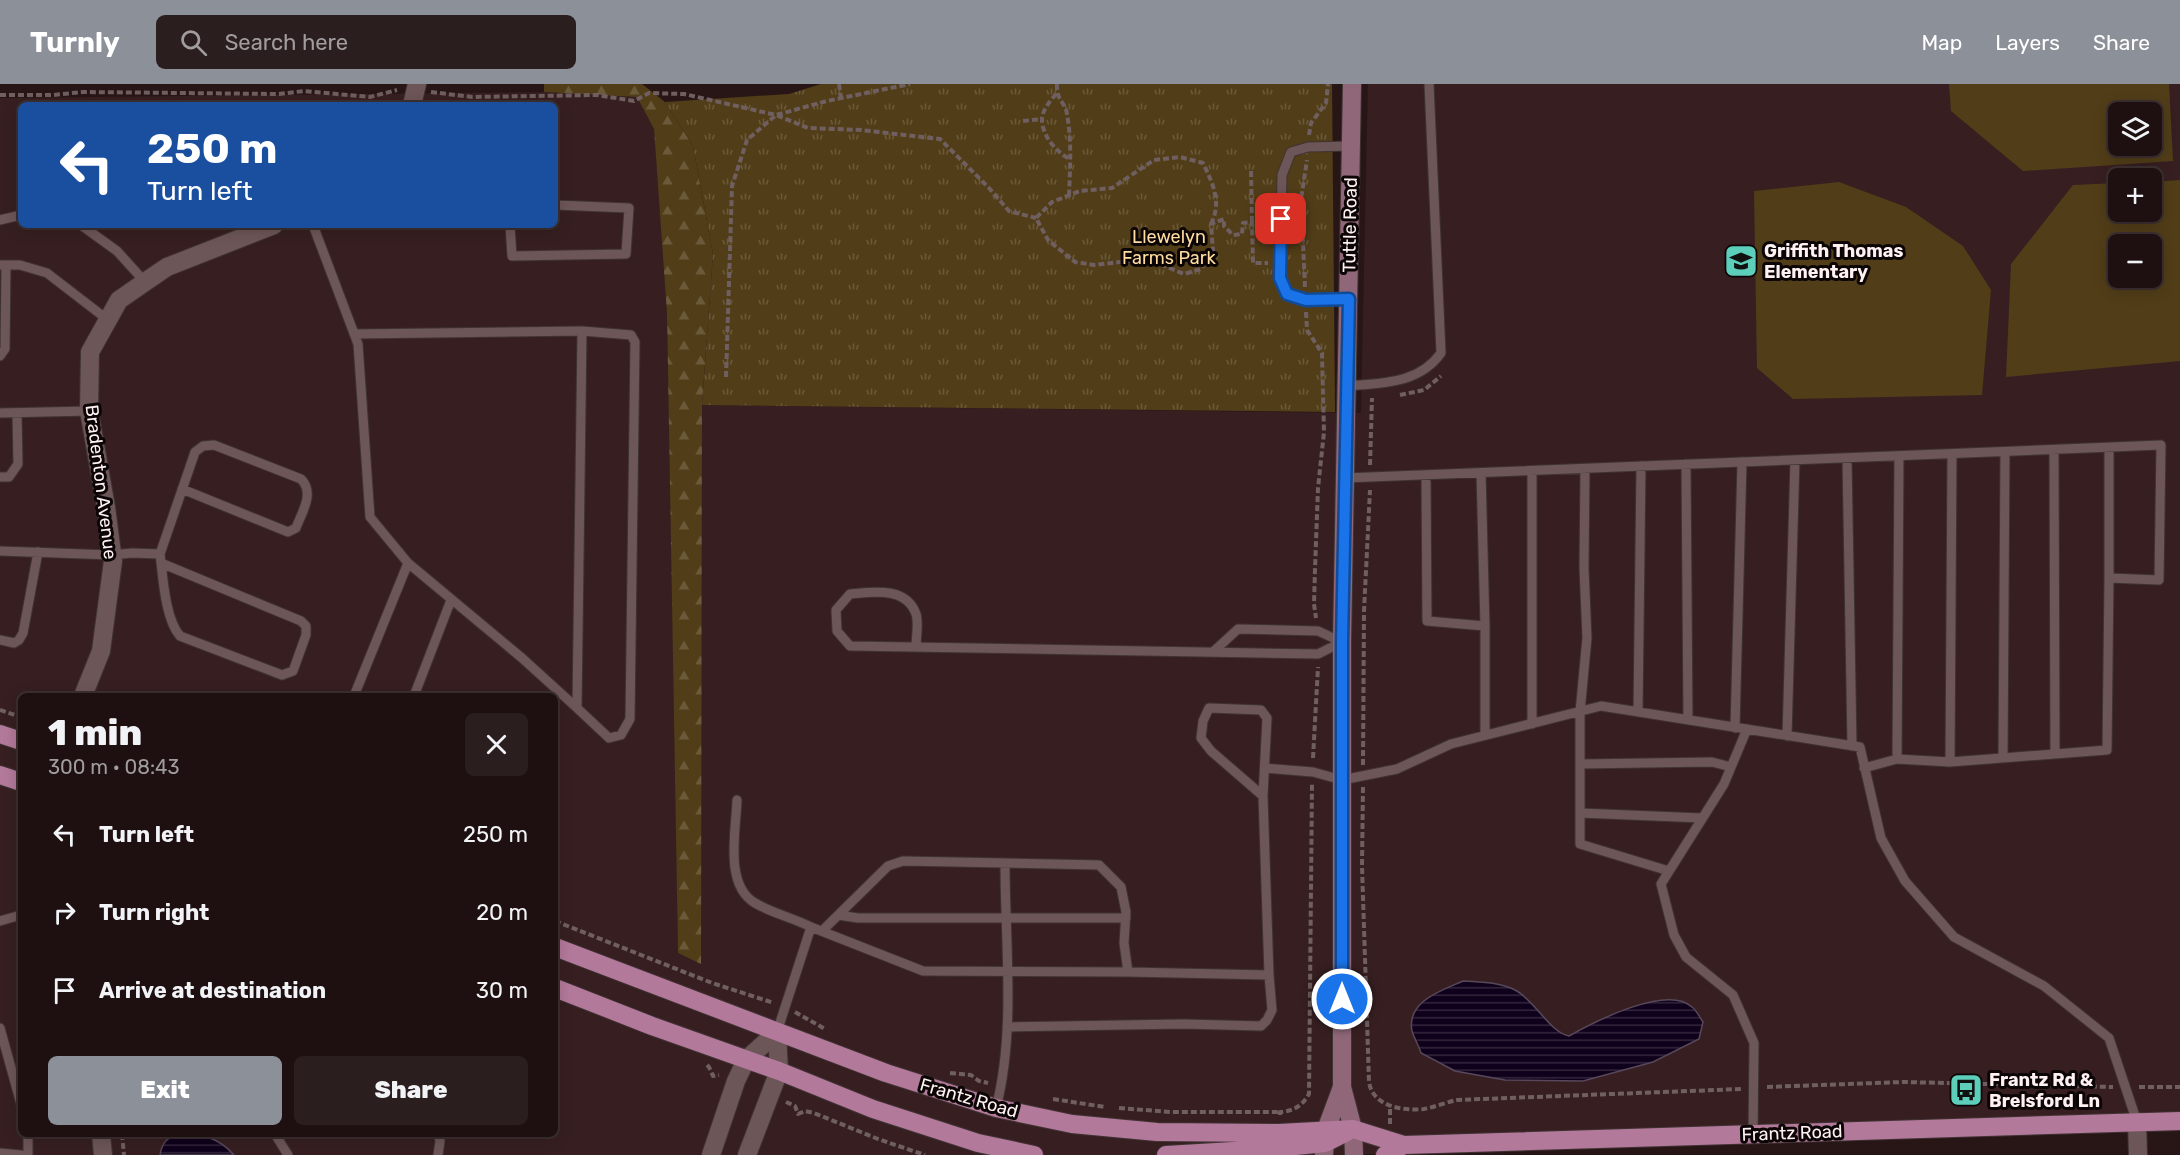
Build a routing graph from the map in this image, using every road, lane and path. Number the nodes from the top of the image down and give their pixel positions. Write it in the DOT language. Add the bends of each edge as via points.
graph roads {
  1 [pos="839,84"];
  2 [pos="910,84"];
  3 [pos="1057,84"];
  4 [pos="1328,84"];
  5 [pos="1352,84"];
  6 [pos="1429,84"];
  7 [pos="415,93"];
  8 [pos="1056,94"];
  9 [pos="0,95"];
  10 [pos="841,98"];
  11 [pos="776,115"];
  12 [pos="1042,119"];
  13 [pos="1023,121"];
  14 [pos="1352,146"];
  15 [pos="1308,147"];
  16 [pos="1070,159"];
  17 [pos="1251,171"];
  18 [pos="1069,196"];
  19 [pos="558,205"];
  20 [pos="18,216"];
  21 [pos="1036,218"];
  22 [pos="0,220"];
  23 [pos="1251,222"];
  24 [pos="1211,224"];
  25 [pos="87,228"];
  26 [pos="266,228"];
  27 [pos="315,228"];
  28 [pos="510,228"];
  29 [pos="1281,262"];
  30 [pos="3,265"];
  31 [pos="145,282"];
  32 [pos="1349,299"];
  33 [pos="1306,300"];
  34 [pos="108,320"];
  35 [pos="582,331"];
  36 [pos="354,334"];
  37 [pos="0,356"];
  38 [pos="1445,371"];
  39 [pos="726,377"];
  40 [pos="1348,386"];
  41 [pos="1382,396"];
  42 [pos="1393,396"];
  43 [pos="89,411"];
  44 [pos="0,413"];
  45 [pos="17,413"];
  46 [pos="2109,448"];
  47 [pos="2054,450"];
  48 [pos="2004,452"];
  49 [pos="1952,454"];
  50 [pos="1899,456"];
  51 [pos="1847,458"];
  52 [pos="1795,460"];
  53 [pos="1742,462"];
  54 [pos="1686,465"];
  55 [pos="1641,466"];
  56 [pos="1585,469"];
  57 [pos="1532,471"];
  58 [pos="1481,473"];
  59 [pos="1426,475"];
  60 [pos="0,477"];
  61 [pos="1346,478"];
  62 [pos="1370,478"];
  63 [pos="182,489"];
  64 [pos="0,551"];
  65 [pos="38,552"];
  66 [pos="112,555"];
  67 [pos="160,558"];
  68 [pos="408,563"];
  69 [pos="2109,578"];
  70 [pos="451,600"];
  71 [pos="1485,626"];
  72 [pos="1318,631"];
  73 [pos="0,639"];
  74 [pos="1342,642"];
  75 [pos="916,647"];
  76 [pos="1214,651"];
  77 [pos="1318,654"];
  78 [pos="84,693"];
  79 [pos="355,693"];
  80 [pos="415,693"];
  81 [pos="577,708"];
  82 [pos="0,710"];
  83 [pos="1580,712"];
  84 [pos="1638,712"];
  85 [pos="18,716"];
  86 [pos="1688,720"];
  87 [pos="1532,724"];
  88 [pos="1735,728"];
  89 [pos="1747,729"];
  90 [pos="0,734"];
  91 [pos="1485,735"];
  92 [pos="1787,736"];
  93 [pos="18,740"];
  94 [pos="1852,746"];
  95 [pos="2055,754"];
  96 [pos="2003,758"];
  97 [pos="1897,759"];
  98 [pos="1950,762"];
  99 [pos="1580,764"];
  100 [pos="1731,766"];
  101 [pos="1265,768"];
  102 [pos="1864,768"];
  103 [pos="1313,772"];
  104 [pos="0,775"];
  105 [pos="1363,775"];
  106 [pos="1342,780"];
  107 [pos="18,781"];
  108 [pos="1263,795"];
  109 [pos="737,800"];
  110 [pos="1580,813"];
  111 [pos="1702,818"];
  112 [pos="1005,864"];
  113 [pos="1669,871"];
  114 [pos="838,915"];
  115 [pos="18,916"];
  116 [pos="1005,918"];
  117 [pos="1126,918"];
  118 [pos="0,921"];
  119 [pos="558,922"];
  120 [pos="811,927"];
  121 [pos="822,932"];
  122 [pos="558,948"];
  123 [pos="1006,971"];
  124 [pos="1128,972"];
  125 [pos="1269,975"];
  126 [pos="558,989"];
  127 [pos="784,1007"];
  128 [pos="1007,1027"];
  129 [pos="0,1028"];
  130 [pos="828,1031"];
  131 [pos="777,1032"];
  132 [pos="747,1060"];
  133 [pos="779,1071"];
  134 [pos="949,1073"];
  135 [pos="1002,1087"];
  136 [pos="1342,1087"];
  137 [pos="2125,1087"];
  138 [pos="2180,1087"];
  139 [pos="1754,1088"];
  140 [pos="18,1093"];
  141 [pos="770,1094"];
  142 [pos="1042,1097"];
  143 [pos="1107,1107"];
  144 [pos="996,1108"];
  145 [pos="1118,1108"];
  146 [pos="1280,1112"];
  147 [pos="2180,1121"];
  148 [pos="2137,1122"];
  149 [pos="1353,1129"];
  150 [pos="1279,1132"];
  151 [pos="1753,1134"];
  152 [pos="28,1137"];
  153 [pos="101,1137"];
  154 [pos="122,1137"];
  155 [pos="280,1137"];
  156 [pos="439,1137"];
  157 [pos="1325,1143"];
  158 [pos="1404,1145"];
  159 [pos="0,1153"];
  160 [pos="21,1155"];
  161 [pos="28,1155"];
  162 [pos="103,1155"];
  163 [pos="124,1155"];
  164 [pos="288,1155"];
  165 [pos="438,1155"];
  166 [pos="711,1155"];
  167 [pos="747,1155"];
  168 [pos="925,1155"];
  169 [pos="1034,1155"];
  170 [pos="1166,1155"];
  171 [pos="1354,1155"];
  172 [pos="1384,1155"];
  173 [pos="2138,1155"];
  1 -- 10 [label="path"];
  2 -- 10 [label="path"];
  3 -- 8 [label="path"];
  4 -- 15 [label="path" via="1326,103 1311,123"];
  5 -- 14 [label="main road, Tuttle Road"];
  6 -- 40 [label="lane" via="1440,353 1433,364 1402,381"];
  7 -- 9 [label="path" via="398,89 370,97 304,91"];
  7 -- 11 [label="path" via="472,97 597,95 634,101 649,93 684,94"];
  8 -- 12 [label="path"];
  8 -- 16 [label="path" via="1067,111"];
  10 -- 11 [label="path"];
  11 -- 21 [label="path" via="808,128 940,140 1009,211"];
  11 -- 39 [label="path" via="747,140 732,186"];
  12 -- 13 [label="path"];
  12 -- 16 [label="path" via="1050,143"];
  14 -- 15 [label="lane"];
  14 -- 32 [label="main road, Tuttle Road"];
  15 -- 29 [label="lane" via="1291,152 1282,175"];
  15 -- 33 [label="path" via="1301,199"];
  16 -- 18 [label="path"];
  17 -- 23 [label="path"];
  18 -- 21 [label="path" via="1052,202"];
  18 -- 24 [label="path" via="1112,188 1154,160 1180,157 1203,163 1216,192 1217,213"];
  19 -- 28 [label="lane" via="629,208 626,254 512,256"];
  20 -- 22 [label="lane"];
  21 -- 24 [label="path" via="1048,240 1076,262 1094,265 1137,260 1184,274 1201,269 1213,251"];
  23 -- 24 [label="path" via="1243,223 1242,234 1233,235 1224,226 1224,219"];
  23 -- 29 [label="path" via="1253,263"];
  25 -- 31 [label="lane" via="117,251"];
  26 -- 31 [label="street, Bradenton Avenue" via="167,267"];
  27 -- 36 [label="lane"];
  29 -- 33 [label="lane" via="1280,278 1287,294"];
  30 -- 34 [label="lane" via="20,265 47,273"];
  30 -- 37 [label="lane" via="5,349"];
  31 -- 34 [label="street, Bradenton Avenue" via="119,300"];
  32 -- 33 [label="lane"];
  32 -- 40 [label="main road, Tuttle Road"];
  33 -- 72 [label="path" via="1308,330 1322,352 1324,432 1314,604"];
  34 -- 43 [label="street, Bradenton Avenue" via="90,352"];
  35 -- 36 [label="lane"];
  35 -- 81 [label="lane"];
  35 -- 81 [label="lane" via="631,335 635,342 630,719 621,735 609,738"];
  36 -- 68 [label="lane" via="358,344 370,517"];
  38 -- 42 [label="path" via="1424,390"];
  40 -- 61 [label="main road, Tuttle Road"];
  41 -- 62 [label="path" via="1371,398"];
  43 -- 45 [label="lane"];
  43 -- 66 [label="street, Bradenton Avenue"];
  44 -- 45 [label="lane"];
  45 -- 60 [label="lane" via="18,464 9,477"];
  46 -- 47 [label="lane"];
  46 -- 69 [label="lane"];
  46 -- 69 [label="lane" via="2160,446 2159,580"];
  47 -- 48 [label="lane"];
  47 -- 95 [label="lane"];
  48 -- 49 [label="lane"];
  48 -- 96 [label="lane"];
  49 -- 50 [label="lane"];
  49 -- 98 [label="lane"];
  50 -- 51 [label="lane"];
  50 -- 97 [label="lane"];
  51 -- 52 [label="lane"];
  51 -- 94 [label="lane"];
  52 -- 53 [label="lane"];
  52 -- 92 [label="lane"];
  53 -- 54 [label="lane"];
  53 -- 88 [label="lane"];
  54 -- 55 [label="lane"];
  54 -- 86 [label="lane"];
  55 -- 56 [label="lane"];
  55 -- 84 [label="lane"];
  56 -- 57 [label="lane"];
  56 -- 83 [label="lane" via="1587,638"];
  57 -- 58 [label="lane"];
  57 -- 87 [label="lane"];
  58 -- 59 [label="lane"];
  58 -- 71 [label="lane"];
  59 -- 62 [label="lane"];
  59 -- 71 [label="lane" via="1427,621"];
  61 -- 62 [label="lane"];
  61 -- 74 [label="main road, Tuttle Road"];
  62 -- 105 [label="path"];
  63 -- 63 [label="lane" via="195,452 214,445 301,479 309,492 296,528 288,532"];
  63 -- 67 [label="lane"];
  64 -- 65 [label="lane"];
  65 -- 66 [label="lane"];
  65 -- 73 [label="lane" via="23,633 14,643"];
  66 -- 67 [label="lane" via="132,553"];
  66 -- 78 [label="street, Bradenton Avenue" via="101,651"];
  67 -- 67 [label="lane" via="173,628 180,636 282,675 293,671 306,635 306,626 301,621"];
  68 -- 70 [label="lane"];
  68 -- 79 [label="lane"];
  69 -- 95 [label="lane" via="2107,750"];
  70 -- 80 [label="lane"];
  70 -- 81 [label="lane"];
  71 -- 91 [label="lane"];
  72 -- 74 [label="lane"];
  72 -- 76 [label="lane" via="1238,629"];
  74 -- 77 [label="lane"];
  74 -- 106 [label="main road, Tuttle Road"];
  75 -- 75 [label="lane" via="850,646 837,631 836,610 850,594 884,591 906,600 916,615"];
  75 -- 76 [label="lane"];
  76 -- 77 [label="lane"];
  77 -- 103 [label="path"];
  82 -- 85 [label="path"];
  83 -- 84 [label="lane" via="1601,706"];
  83 -- 87 [label="lane"];
  83 -- 99 [label="lane"];
  84 -- 86 [label="lane"];
  86 -- 88 [label="lane"];
  87 -- 91 [label="lane"];
  88 -- 89 [label="lane"];
  89 -- 92 [label="lane"];
  89 -- 100 [label="lane"];
  90 -- 93 [label="main road"];
  91 -- 105 [label="lane" via="1451,744 1397,769"];
  92 -- 94 [label="lane"];
  94 -- 102 [label="lane" via="1860,747"];
  95 -- 96 [label="lane"];
  96 -- 98 [label="lane"];
  97 -- 98 [label="lane"];
  97 -- 102 [label="lane"];
  99 -- 100 [label="lane" via="1712,762"];
  99 -- 110 [label="lane"];
  100 -- 111 [label="lane"];
  101 -- 103 [label="lane"];
  101 -- 108 [label="lane"];
  101 -- 108 [label="lane" via="1267,718 1261,710 1209,708 1201,738"];
  102 -- 137 [label="lane" via="1881,838 1905,881 1954,937 2044,986 2109,1038"];
  103 -- 106 [label="lane"];
  103 -- 146 [label="path" via="1309,1094 1295,1109"];
  104 -- 107 [label="main road"];
  105 -- 106 [label="lane"];
  105 -- 139 [label="path" via="1369,1082 1376,1099 1396,1107 1426,1109 1458,1100"];
  106 -- 136 [label="main road, Tuttle Road"];
  108 -- 125 [label="lane"];
  109 -- 120 [label="lane" via="734,865 738,885 756,904"];
  110 -- 111 [label="lane"];
  110 -- 113 [label="lane" via="1580,844"];
  111 -- 113 [label="lane"];
  112 -- 114 [label="lane" via="903,861 888,866"];
  112 -- 116 [label="lane"];
  112 -- 117 [label="lane" via="1099,865 1121,887"];
  113 -- 139 [label="lane" via="1661,884 1674,935 1686,957 1732,995 1754,1043"];
  114 -- 116 [label="lane"];
  114 -- 121 [label="lane"];
  115 -- 118 [label="lane"];
  116 -- 117 [label="lane"];
  116 -- 123 [label="lane"];
  117 -- 124 [label="lane"];
  119 -- 127 [label="path"];
  120 -- 121 [label="lane"];
  120 -- 127 [label="lane"];
  121 -- 123 [label="lane" via="923,970"];
  122 -- 131 [label="main road, Frantz Road"];
  123 -- 124 [label="lane"];
  123 -- 128 [label="lane"];
  124 -- 125 [label="lane"];
  125 -- 128 [label="lane" via="1272,1010 1257,1027"];
  126 -- 132 [label="main road"];
  127 -- 130 [label="path"];
  127 -- 131 [label="lane"];
  128 -- 135 [label="lane"];
  129 -- 140 [label="lane"];
  131 -- 132 [label="street"];
  131 -- 133 [label="street"];
  131 -- 144 [label="main road, Frantz Road"];
  132 -- 133 [label="main road"];
  132 -- 166 [label="street" via="728,1078"];
  133 -- 141 [label="street"];
  133 -- 169 [label="main road" via="894,1116 978,1143"];
  134 -- 135 [label="path" via="971,1075"];
  135 -- 144 [label="lane"];
  136 -- 149 [label="main road"];
  136 -- 157 [label="main road"];
  137 -- 138 [label="path"];
  137 -- 139 [label="path" via="1903,1082"];
  137 -- 148 [label="lane"];
  139 -- 151 [label="lane"];
  141 -- 167 [label="street"];
  141 -- 168 [label="path" via="795,1106 798,1113 814,1113"];
  142 -- 143 [label="path"];
  144 -- 150 [label="main road, Frantz Road" via="1072,1124 1157,1132"];
  145 -- 146 [label="path"];
  146 -- 150 [label="path"];
  147 -- 148 [label="main road, Frantz Road"];
  148 -- 151 [label="main road, Frantz Road"];
  148 -- 173 [label="street"];
  149 -- 157 [label="main road"];
  149 -- 158 [label="main road, Frantz Road"];
  149 -- 171 [label="main road"];
  150 -- 157 [label="main road, Frantz Road"];
  151 -- 158 [label="main road, Frantz Road"];
  152 -- 161 [label="lane"];
  153 -- 162 [label="street"];
  154 -- 163 [label="path"];
  155 -- 164 [label="lane"];
  156 -- 165 [label="lane"];
  157 -- 170 [label="main road"];
  158 -- 172 [label="main road, Frantz Road"];
  159 -- 160 [label="lane"];
}
